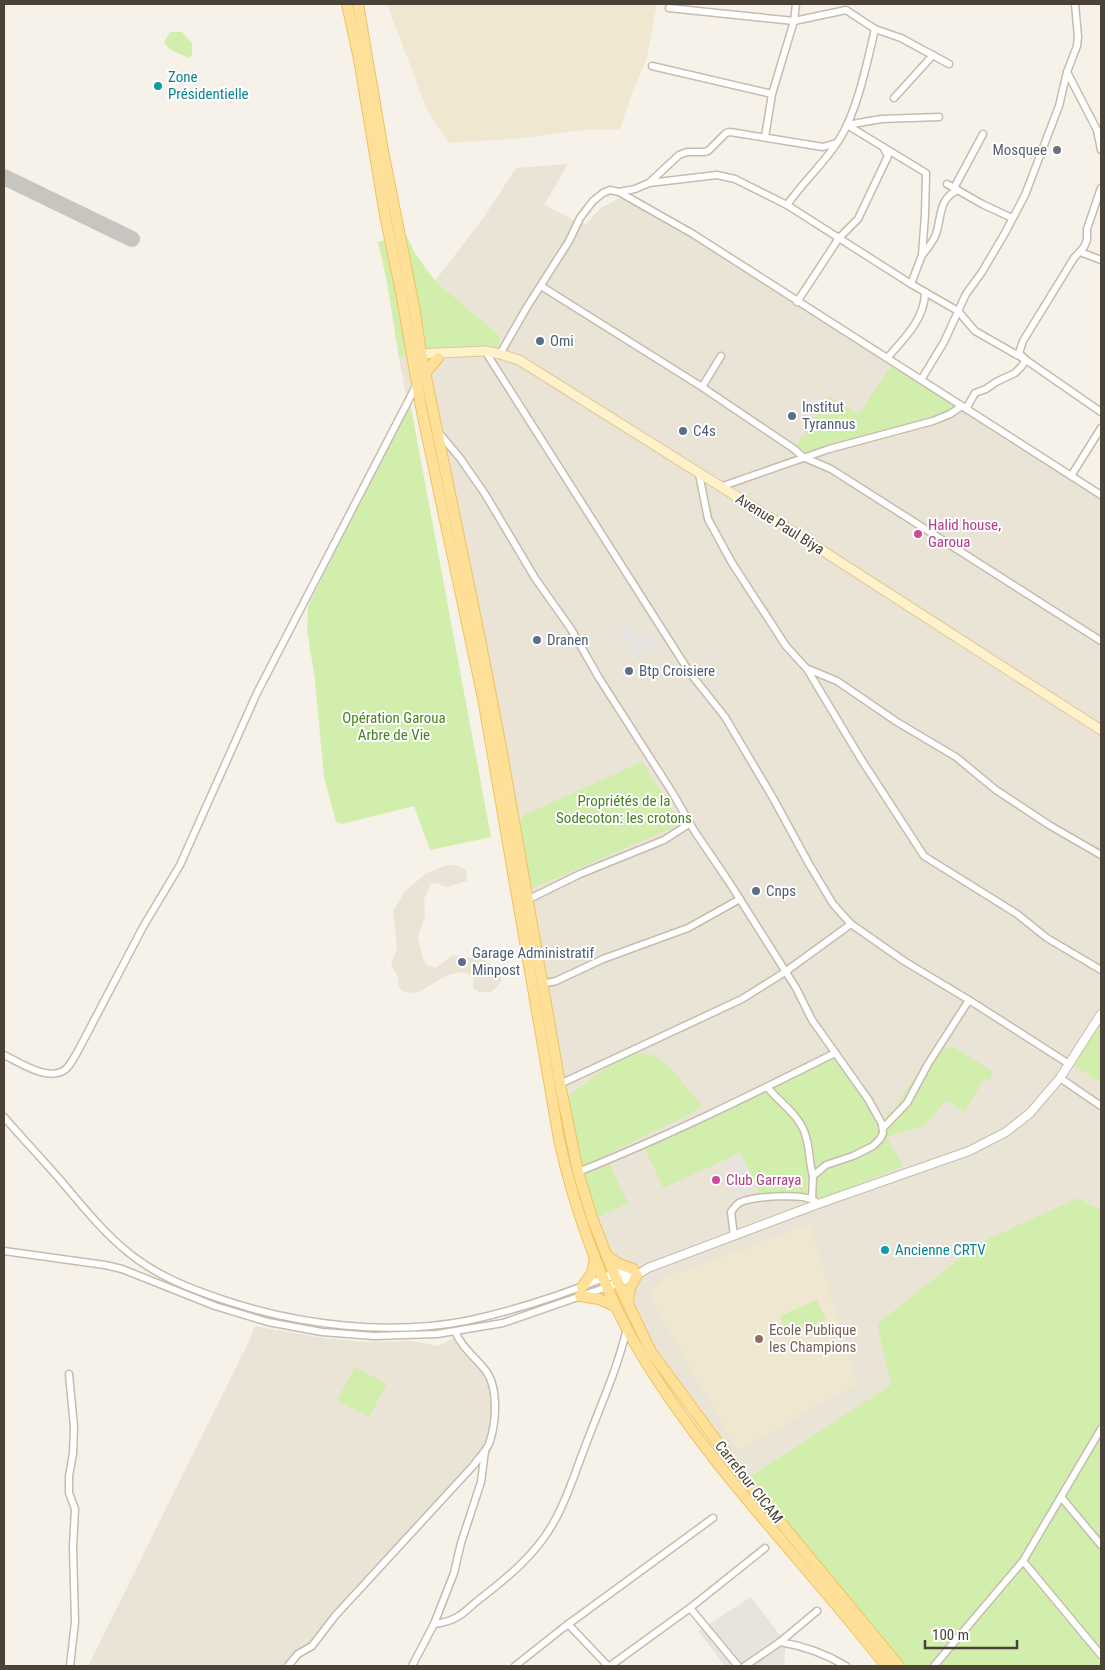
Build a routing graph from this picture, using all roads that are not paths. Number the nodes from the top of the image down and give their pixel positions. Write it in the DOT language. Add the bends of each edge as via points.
graph roads {
  1 [pos="347,4"];
  2 [pos="358,4"];
  3 [pos="796,4"];
  4 [pos="1076,4"];
  5 [pos="669,8"];
  6 [pos="794,21"];
  7 [pos="875,29"];
  8 [pos="933,55"];
  9 [pos="949,64"];
  10 [pos="652,66"];
  11 [pos="1067,72"];
  12 [pos="772,94"];
  13 [pos="894,98"];
  14 [pos="939,117"];
  15 [pos="847,125"];
  16 [pos="983,134"];
  17 [pos="765,138"];
  18 [pos="836,143"];
  19 [pos="881,145"];
  20 [pos="1101,150"];
  21 [pos="649,183"];
  22 [pos="947,184"];
  23 [pos="1101,188"];
  24 [pos="956,189"];
  25 [pos="619,192"];
  26 [pos="787,205"];
  27 [pos="1012,218"];
  28 [pos="839,238"];
  29 [pos="1080,252"];
  30 [pos="922,255"];
  31 [pos="1101,260"];
  32 [pos="911,284"];
  33 [pos="541,286"];
  34 [pos="925,292"];
  35 [pos="797,302"];
  36 [pos="958,311"];
  37 [pos="486,352"];
  38 [pos="500,354"];
  39 [pos="443,355"];
  40 [pos="721,356"];
  41 [pos="417,358"];
  42 [pos="887,358"];
  43 [pos="1026,360"];
  44 [pos="425,373"];
  45 [pos="920,380"];
  46 [pos="417,383"];
  47 [pos="702,387"];
  48 [pos="964,407"];
  49 [pos="1101,412"];
  50 [pos="1101,428"];
  51 [pos="436,430"];
  52 [pos="803,457"];
  53 [pos="699,474"];
  54 [pos="1071,476"];
  55 [pos="720,487"];
  56 [pos="1101,495"];
  57 [pos="1101,641"];
  58 [pos="807,668"];
  59 [pos="1101,730"];
  60 [pos="689,824"];
  61 [pos="1101,855"];
  62 [pos="740,899"];
  63 [pos="527,900"];
  64 [pos="851,924"];
  65 [pos="1101,970"];
  66 [pos="785,972"];
  67 [pos="542,984"];
  68 [pos="969,1000"];
  69 [pos="1101,1014"];
  70 [pos="835,1053"];
  71 [pos="4,1055"];
  72 [pos="1069,1064"];
  73 [pos="1060,1078"];
  74 [pos="560,1084"];
  75 [pos="768,1087"];
  76 [pos="1101,1106"];
  77 [pos="4,1117"];
  78 [pos="883,1128"];
  79 [pos="578,1172"];
  80 [pos="813,1176"];
  81 [pos="812,1199"];
  82 [pos="818,1204"];
  83 [pos="734,1236"];
  84 [pos="4,1251"];
  85 [pos="601,1256"];
  86 [pos="635,1272"];
  87 [pos="616,1279"];
  88 [pos="606,1283"];
  89 [pos="581,1292"];
  90 [pos="628,1303"];
  91 [pos="615,1306"];
  92 [pos="436,1325"];
  93 [pos="627,1328"];
  94 [pos="455,1331"];
  95 [pos="437,1337"];
  96 [pos="69,1374"];
  97 [pos="1101,1429"];
  98 [pos="485,1450"];
  99 [pos="1060,1497"];
  100 [pos="713,1518"];
  101 [pos="1100,1540"];
  102 [pos="765,1548"];
  103 [pos="1022,1561"];
  104 [pos="690,1608"];
  105 [pos="817,1610"];
  106 [pos="434,1624"];
  107 [pos="568,1624"];
  108 [pos="780,1642"];
  109 [pos="1101,1655"];
  110 [pos="70,1666"];
  111 [pos="288,1666"];
  112 [pos="412,1666"];
  113 [pos="515,1666"];
  114 [pos="609,1666"];
  115 [pos="738,1666"];
  116 [pos="745,1666"];
  117 [pos="846,1666"];
  118 [pos="886,1666"];
  119 [pos="899,1666"];
  120 [pos="934,1666"];
  1 -- 41 [label="main road" via="384,215"];
  2 -- 41 [label="main road" via="415,312"];
  3 -- 6 [label="street"];
  4 -- 11 [label="street" via="1078,37"];
  5 -- 6 [label="street"];
  6 -- 7 [label="street" via="846,10"];
  6 -- 12 [label="street"];
  7 -- 8 [label="street"];
  7 -- 15 [label="street"];
  8 -- 9 [label="street"];
  8 -- 13 [label="street"];
  10 -- 12 [label="street"];
  11 -- 20 [label="street" via="1097,130"];
  11 -- 27 [label="street" via="1059,106 1025,195"];
  12 -- 17 [label="street"];
  14 -- 15 [label="street" via="881,119"];
  15 -- 18 [label="street"];
  15 -- 19 [label="street"];
  16 -- 24 [label="street"];
  17 -- 18 [label="street" via="824,147"];
  17 -- 21 [label="street" via="726,133 708,151 679,155"];
  18 -- 26 [label="street"];
  19 -- 28 [label="street" via="888,156 858,219"];
  19 -- 30 [label="street" via="926,173"];
  21 -- 25 [label="street"];
  21 -- 26 [label="street" via="725,176"];
  22 -- 24 [label="street"];
  23 -- 29 [label="street" via="1087,229 1088,240"];
  24 -- 27 [label="street"];
  24 -- 30 [label="street" via="946,198 936,235"];
  25 -- 33 [label="street" via="610,190 593,201"];
  25 -- 35 [label="street" via="692,234"];
  26 -- 28 [label="street"];
  27 -- 36 [label="street"];
  28 -- 32 [label="street"];
  28 -- 35 [label="street"];
  29 -- 31 [label="street"];
  29 -- 43 [label="street" via="1023,342 1019,353"];
  30 -- 32 [label="street"];
  32 -- 34 [label="street"];
  33 -- 38 [label="street"];
  33 -- 47 [label="street"];
  34 -- 36 [label="street"];
  34 -- 42 [label="street" via="916,324"];
  35 -- 42 [label="street"];
  36 -- 43 [label="street" via="975,331"];
  36 -- 45 [label="street" via="944,342"];
  37 -- 38 [label="main road, Avenue Paul Biya"];
  37 -- 39 [label="main road, Avenue Paul Biya"];
  37 -- 64 [label="street" via="685,665 725,717 833,904"];
  38 -- 53 [label="main road, Avenue Paul Biya" via="519,360"];
  39 -- 41 [label="main road, Avenue Paul Biya"];
  39 -- 44 [label="main road"];
  40 -- 47 [label="street"];
  41 -- 44 [label="main road"];
  41 -- 46 [label="main road"];
  42 -- 45 [label="street"];
  43 -- 48 [label="street" via="1015,372 974,394"];
  43 -- 49 [label="street"];
  44 -- 51 [label="main road"];
  45 -- 48 [label="street"];
  46 -- 71 [label="street" via="261,686 180,865 143,927 79,1049 67,1068 57,1074 30,1068"];
  46 -- 85 [label="main road" via="484,698 563,1157 578,1208"];
  47 -- 52 [label="street"];
  48 -- 52 [label="street" via="933,422"];
  48 -- 54 [label="street"];
  50 -- 54 [label="street"];
  51 -- 60 [label="street" via="485,494"];
  51 -- 63 [label="main road" via="480,639"];
  52 -- 55 [label="street"];
  52 -- 57 [label="street" via="831,469"];
  53 -- 55 [label="main road, Avenue Paul Biya"];
  53 -- 58 [label="street" via="708,519 720,542 786,646"];
  54 -- 56 [label="street"];
  55 -- 59 [label="main road, Avenue Paul Biya"];
  58 -- 61 [label="street" via="837,681 956,757 1036,817"];
  58 -- 65 [label="street" via="924,856"];
  60 -- 62 [label="street"];
  60 -- 63 [label="street" via="664,840 580,874"];
  62 -- 66 [label="street"];
  62 -- 67 [label="street" via="688,928"];
  63 -- 67 [label="main road"];
  64 -- 66 [label="street"];
  64 -- 68 [label="street"];
  66 -- 70 [label="street"];
  66 -- 74 [label="street" via="742,999"];
  67 -- 74 [label="main road"];
  68 -- 72 [label="street"];
  68 -- 78 [label="street" via="907,1104"];
  69 -- 72 [label="street"];
  70 -- 75 [label="street"];
  70 -- 78 [label="street" via="868,1099"];
  72 -- 73 [label="street"];
  73 -- 76 [label="street"];
  73 -- 82 [label="street" via="1030,1113 984,1144"];
  74 -- 79 [label="main road"];
  75 -- 79 [label="street" via="710,1116"];
  75 -- 80 [label="street" via="803,1127"];
  77 -- 92 [label="street" via="113,1239 143,1263 175,1281 245,1307 293,1318 356,1326"];
  78 -- 80 [label="street" via="880,1139 873,1146 826,1165"];
  79 -- 85 [label="main road"];
  80 -- 81 [label="street"];
  81 -- 82 [label="street"];
  81 -- 83 [label="street" via="783,1197 749,1199 740,1203 731,1212"];
  82 -- 83 [label="street"];
  83 -- 86 [label="street"];
  84 -- 95 [label="street" via="122,1269 215,1306 294,1327 374,1336"];
  85 -- 86 [label="main road"];
  85 -- 87 [label="main road, Carrefour CICAM"];
  85 -- 88 [label="main road"];
  85 -- 89 [label="main road"];
  86 -- 87 [label="street"];
  86 -- 90 [label="main road"];
  87 -- 88 [label="street"];
  87 -- 90 [label="main road, Carrefour CICAM"];
  88 -- 89 [label="street"];
  88 -- 89 [label="street"];
  88 -- 91 [label="main road"];
  89 -- 91 [label="main road"];
  89 -- 92 [label="street" via="466,1321"];
  89 -- 94 [label="street" via="548,1309"];
  90 -- 119 [label="main road, Carrefour CICAM" via="652,1352 744,1478"];
  91 -- 93 [label="main road"];
  92 -- 95 [label="street"];
  93 -- 106 [label="street" via="608,1390 548,1532 518,1567 490,1591 460,1615"];
  93 -- 118 [label="main road" via="686,1421"];
  94 -- 95 [label="street"];
  94 -- 98 [label="street" via="460,1342 487,1373 495,1397 492,1428"];
  96 -- 110 [label="street" via="74,1427 69,1493 75,1508 75,1622"];
  97 -- 99 [label="street"];
  98 -- 106 [label="street" via="475,1504"];
  98 -- 111 [label="street" via="331,1620 312,1646 298,1654"];
  99 -- 101 [label="street"];
  99 -- 103 [label="street"];
  100 -- 107 [label="street"];
  102 -- 104 [label="street"];
  103 -- 109 [label="street"];
  103 -- 120 [label="street"];
  104 -- 114 [label="street"];
  104 -- 115 [label="street"];
  105 -- 108 [label="street"];
  106 -- 112 [label="street"];
  107 -- 113 [label="street"];
  107 -- 114 [label="street"];
  108 -- 116 [label="street"];
  108 -- 117 [label="street" via="833,1658"];
}
